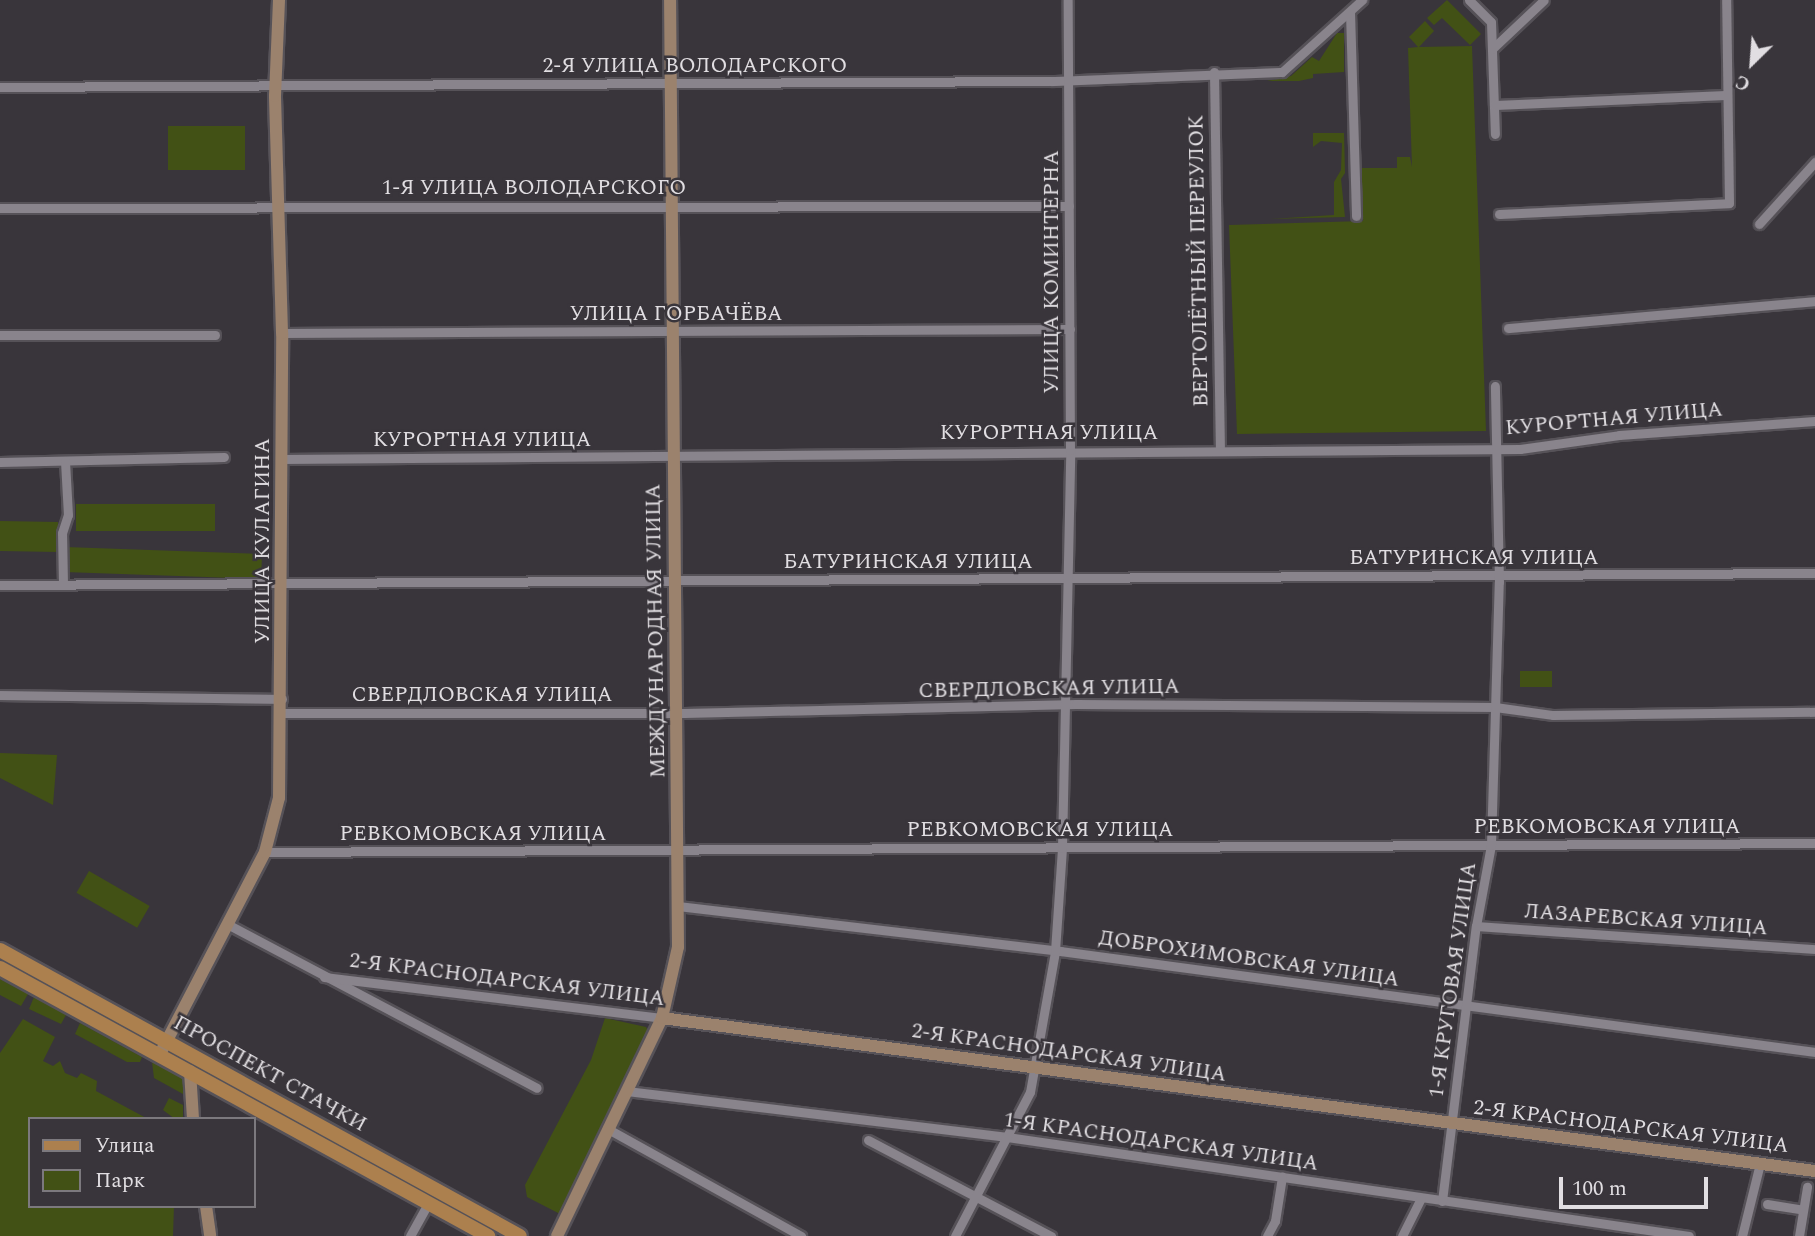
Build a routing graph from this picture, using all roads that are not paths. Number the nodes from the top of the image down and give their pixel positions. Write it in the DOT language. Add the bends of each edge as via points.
graph roads {
  1 [pos="279,0"];
  2 [pos="670,0"];
  3 [pos="1068,0"];
  4 [pos="1362,0"];
  5 [pos="1469,0"];
  6 [pos="1544,0"];
  7 [pos="1726,0"];
  8 [pos="1350,12"];
  9 [pos="1491,22"];
  10 [pos="1505,35"];
  11 [pos="1492,49"];
  12 [pos="1214,72"];
  13 [pos="1069,78"];
  14 [pos="275,85"];
  15 [pos="671,85"];
  16 [pos="0,87"];
  17 [pos="1727,95"];
  18 [pos="1494,104"];
  19 [pos="1495,134"];
  20 [pos="1815,162"];
  21 [pos="275,205"];
  22 [pos="672,206"];
  23 [pos="1069,206"];
  24 [pos="0,208"];
  25 [pos="1499,214"];
  26 [pos="1356,216"];
  27 [pos="1759,224"];
  28 [pos="1815,301"];
  29 [pos="1508,328"];
  30 [pos="1070,329"];
  31 [pos="671,332"];
  32 [pos="282,333"];
  33 [pos="0,335"];
  34 [pos="215,335"];
  35 [pos="1495,386"];
  36 [pos="1815,421"];
  37 [pos="1499,447"];
  38 [pos="1070,450"];
  39 [pos="1220,450"];
  40 [pos="674,456"];
  41 [pos="224,457"];
  42 [pos="281,458"];
  43 [pos="65,460"];
  44 [pos="0,462"];
  45 [pos="1815,573"];
  46 [pos="1499,576"];
  47 [pos="675,579"];
  48 [pos="1067,580"];
  49 [pos="282,581"];
  50 [pos="63,584"];
  51 [pos="0,585"];
  52 [pos="0,695"];
  53 [pos="1066,704"];
  54 [pos="282,706"];
  55 [pos="1495,707"];
  56 [pos="1815,712"];
  57 [pos="676,713"];
  58 [pos="1815,843"];
  59 [pos="1491,845"];
  60 [pos="1062,848"];
  61 [pos="678,851"];
  62 [pos="265,852"];
  63 [pos="678,906"];
  64 [pos="229,925"];
  65 [pos="1476,926"];
  66 [pos="1815,949"];
  67 [pos="0,950"];
  68 [pos="1055,951"];
  69 [pos="0,968"];
  70 [pos="318,976"];
  71 [pos="1466,1005"];
  72 [pos="662,1018"];
  73 [pos="167,1041"];
  74 [pos="1815,1052"];
  75 [pos="160,1054"];
  76 [pos="1037,1069"];
  77 [pos="190,1071"];
  78 [pos="537,1088"];
  79 [pos="626,1091"];
  80 [pos="193,1117"];
  81 [pos="1451,1123"];
  82 [pos="608,1129"];
  83 [pos="1007,1138"];
  84 [pos="868,1140"];
  85 [pos="1760,1163"];
  86 [pos="1815,1171"];
  87 [pos="1282,1177"];
  88 [pos="1807,1187"];
  89 [pos="977,1196"];
  90 [pos="1421,1198"];
  91 [pos="1442,1200"];
  92 [pos="428,1203"];
  93 [pos="1767,1205"];
  94 [pos="206,1208"];
  95 [pos="1803,1210"];
  96 [pos="1618,1231"];
  97 [pos="210,1236"];
  98 [pos="410,1236"];
  99 [pos="488,1236"];
  100 [pos="520,1236"];
  101 [pos="557,1236"];
  102 [pos="801,1236"];
  103 [pos="955,1236"];
  104 [pos="1051,1236"];
  105 [pos="1266,1236"];
  106 [pos="1402,1236"];
  107 [pos="1689,1236"];
  108 [pos="1742,1236"];
  109 [pos="1799,1236"];
  1 -- 14 [label="street, УЛИЦА КУЛАГИНА"];
  2 -- 15 [label="street, МЕЖДУНАРОДНАЯ УЛИЦА"];
  3 -- 13 [label="street, УЛИЦА КОМИНТЕРНА"];
  4 -- 8 [label="street, 2-Я УЛИЦА ВОЛОДАРСКОГО"];
  5 -- 9 [label="street"];
  6 -- 10 [label="street"];
  7 -- 17 [label="street"];
  8 -- 12 [label="street, 2-Я УЛИЦА ВОЛОДАРСКОГО" via="1288,70"];
  8 -- 26 [label="street"];
  9 -- 10 [label="street"];
  9 -- 11 [label="street"];
  10 -- 11 [label="street"];
  11 -- 18 [label="street"];
  12 -- 13 [label="street, 2-Я УЛИЦА ВОЛОДАРСКОГО"];
  12 -- 39 [label="street, ВЕРТОЛЁТНЫЙ ПЕРЕУЛОК"];
  13 -- 15 [label="street, 2-Я УЛИЦА ВОЛОДАРСКОГО"];
  13 -- 23 [label="street, УЛИЦА КОМИНТЕРНА"];
  14 -- 15 [label="street, 2-Я УЛИЦА ВОЛОДАРСКОГО"];
  14 -- 16 [label="street, 2-Я УЛИЦА ВОЛОДАРСКОГО"];
  14 -- 21 [label="street, УЛИЦА КУЛАГИНА"];
  15 -- 22 [label="street, МЕЖДУНАРОДНАЯ УЛИЦА"];
  17 -- 18 [label="street"];
  17 -- 25 [label="street" via="1729,203"];
  18 -- 19 [label="street"];
  20 -- 27 [label="street"];
  21 -- 22 [label="street, 1-Я УЛИЦА ВОЛОДАРСКОГО"];
  21 -- 24 [label="street, 1-Я УЛИЦА ВОЛОДАРСКОГО"];
  21 -- 32 [label="street, УЛИЦА КУЛАГИНА"];
  22 -- 23 [label="street, 1-Я УЛИЦА ВОЛОДАРСКОГО"];
  22 -- 31 [label="street, МЕЖДУНАРОДНАЯ УЛИЦА"];
  23 -- 30 [label="street, УЛИЦА КОМИНТЕРНА"];
  28 -- 29 [label="street"];
  30 -- 31 [label="street, УЛИЦА ГОРБАЧЁВА"];
  30 -- 38 [label="street, УЛИЦА КОМИНТЕРНА"];
  31 -- 32 [label="street, УЛИЦА ГОРБАЧЁВА"];
  31 -- 40 [label="street, МЕЖДУНАРОДНАЯ УЛИЦА"];
  32 -- 42 [label="street, УЛИЦА КУЛАГИНА"];
  33 -- 34 [label="street"];
  35 -- 37 [label="street, 1-Я КРУГОВАЯ УЛИЦА"];
  36 -- 37 [label="street, КУРОРТНАЯ УЛИЦА"];
  37 -- 39 [label="street, КУРОРТНАЯ УЛИЦА"];
  37 -- 46 [label="street, 1-Я КРУГОВАЯ УЛИЦА"];
  38 -- 39 [label="street, КУРОРТНАЯ УЛИЦА"];
  38 -- 40 [label="street, КУРОРТНАЯ УЛИЦА"];
  38 -- 48 [label="street, УЛИЦА КОМИНТЕРНА"];
  40 -- 42 [label="street, КУРОРТНАЯ УЛИЦА"];
  40 -- 47 [label="street, МЕЖДУНАРОДНАЯ УЛИЦА"];
  41 -- 43 [label="street"];
  42 -- 49 [label="street, УЛИЦА КУЛАГИНА"];
  43 -- 44 [label="street"];
  43 -- 50 [label="street" via="68,515 62,533"];
  45 -- 46 [label="street, БАТУРИНСКАЯ УЛИЦА"];
  46 -- 48 [label="street, БАТУРИНСКАЯ УЛИЦА"];
  46 -- 55 [label="street, 1-Я КРУГОВАЯ УЛИЦА"];
  47 -- 48 [label="street, БАТУРИНСКАЯ УЛИЦА"];
  47 -- 49 [label="street, БАТУРИНСКАЯ УЛИЦА"];
  47 -- 57 [label="street, МЕЖДУНАРОДНАЯ УЛИЦА"];
  48 -- 53 [label="street, УЛИЦА КОМИНТЕРНА"];
  49 -- 50 [label="street, БАТУРИНСКАЯ УЛИЦА"];
  49 -- 54 [label="street, УЛИЦА КУЛАГИНА"];
  50 -- 51 [label="street, БАТУРИНСКАЯ УЛИЦА"];
  52 -- 54 [label="street, СВЕРДЛОВСКАЯ УЛИЦА"];
  53 -- 55 [label="street, СВЕРДЛОВСКАЯ УЛИЦА"];
  53 -- 57 [label="street, СВЕРДЛОВСКАЯ УЛИЦА"];
  53 -- 60 [label="street, УЛИЦА КОМИНТЕРНА"];
  54 -- 57 [label="street, СВЕРДЛОВСКАЯ УЛИЦА"];
  54 -- 62 [label="street, УЛИЦА КУЛАГИНА" via="279,798"];
  55 -- 56 [label="street, СВЕРДЛОВСКАЯ УЛИЦА" via="1553,715"];
  55 -- 59 [label="street, 1-Я КРУГОВАЯ УЛИЦА"];
  57 -- 61 [label="street, МЕЖДУНАРОДНАЯ УЛИЦА"];
  58 -- 59 [label="street, РЕВКОМОВСКАЯ УЛИЦА"];
  59 -- 60 [label="street, РЕВКОМОВСКАЯ УЛИЦА"];
  59 -- 65 [label="street, 1-Я КРУГОВАЯ УЛИЦА"];
  60 -- 61 [label="street, РЕВКОМОВСКАЯ УЛИЦА"];
  60 -- 68 [label="street, УЛИЦА КОМИНТЕРНА"];
  61 -- 62 [label="street, РЕВКОМОВСКАЯ УЛИЦА"];
  61 -- 63 [label="street, МЕЖДУНАРОДНАЯ УЛИЦА"];
  62 -- 64 [label="street, УЛИЦА КУЛАГИНА"];
  63 -- 68 [label="street, ДОБРОХИМОВСКАЯ УЛИЦА"];
  63 -- 72 [label="street, МЕЖДУНАРОДНАЯ УЛИЦА" via="673,984"];
  64 -- 70 [label="street"];
  64 -- 73 [label="street, УЛИЦА КУЛАГИНА"];
  65 -- 66 [label="street, ЛАЗАРЕВСКАЯ УЛИЦА"];
  65 -- 71 [label="street, 1-Я КРУГОВАЯ УЛИЦА"];
  67 -- 73 [label="main road, ПРОСПЕКТ СТАЧКИ"];
  68 -- 71 [label="street, ДОБРОХИМОВСКАЯ УЛИЦА"];
  68 -- 76 [label="street, УЛИЦА КОМИНТЕРНА"];
  69 -- 75 [label="main road, ПРОСПЕКТ СТАЧКИ"];
  70 -- 72 [label="street, 2-Я КРАСНОДАРСКАЯ УЛИЦА"];
  70 -- 78 [label="street"];
  71 -- 74 [label="street, ДОБРОХИМОВСКАЯ УЛИЦА"];
  71 -- 81 [label="street, 1-Я КРУГОВАЯ УЛИЦА"];
  72 -- 76 [label="street, 2-Я КРАСНОДАРСКАЯ УЛИЦА"];
  72 -- 79 [label="street, МЕЖДУНАРОДНАЯ УЛИЦА"];
  73 -- 75 [label="street, УЛИЦА КУЛАГИНА"];
  73 -- 100 [label="main road, ПРОСПЕКТ СТАЧКИ"];
  75 -- 77 [label="main road, ПРОСПЕКТ СТАЧКИ"];
  76 -- 81 [label="street, 2-Я КРАСНОДАРСКАЯ УЛИЦА"];
  76 -- 83 [label="street, УЛИЦА КОМИНТЕРНА"];
  77 -- 80 [label="street"];
  77 -- 92 [label="main road, ПРОСПЕКТ СТАЧКИ"];
  79 -- 82 [label="street, МЕЖДУНАРОДНАЯ УЛИЦА"];
  79 -- 83 [label="street, 1-Я КРАСНОДАРСКАЯ УЛИЦА"];
  81 -- 85 [label="street, 2-Я КРАСНОДАРСКАЯ УЛИЦА"];
  81 -- 91 [label="street, 1-Я КРУГОВАЯ УЛИЦА"];
  82 -- 101 [label="street, МЕЖДУНАРОДНАЯ УЛИЦА"];
  82 -- 102 [label="street"];
  83 -- 87 [label="street, 1-Я КРАСНОДАРСКАЯ УЛИЦА"];
  83 -- 89 [label="street, УЛИЦА КОМИНТЕРНА"];
  84 -- 89 [label="street"];
  85 -- 86 [label="street, 2-Я КРАСНОДАРСКАЯ УЛИЦА"];
  85 -- 108 [label="street"];
  87 -- 90 [label="street, 1-Я КРАСНОДАРСКАЯ УЛИЦА"];
  87 -- 105 [label="street" via="1275,1221"];
  88 -- 95 [label="street"];
  89 -- 103 [label="street, УЛИЦА КОМИНТЕРНА"];
  89 -- 104 [label="street"];
  90 -- 91 [label="street, 1-Я КРАСНОДАРСКАЯ УЛИЦА"];
  90 -- 106 [label="street"];
  91 -- 96 [label="street, 1-Я КРАСНОДАРСКАЯ УЛИЦА"];
  92 -- 98 [label="street"];
  92 -- 99 [label="main road, ПРОСПЕКТ СТАЧКИ"];
  93 -- 95 [label="street"];
  94 -- 97 [label="street"];
  95 -- 109 [label="street"];
  96 -- 107 [label="street, 1-Я КРАСНОДАРСКАЯ УЛИЦА"];
}
